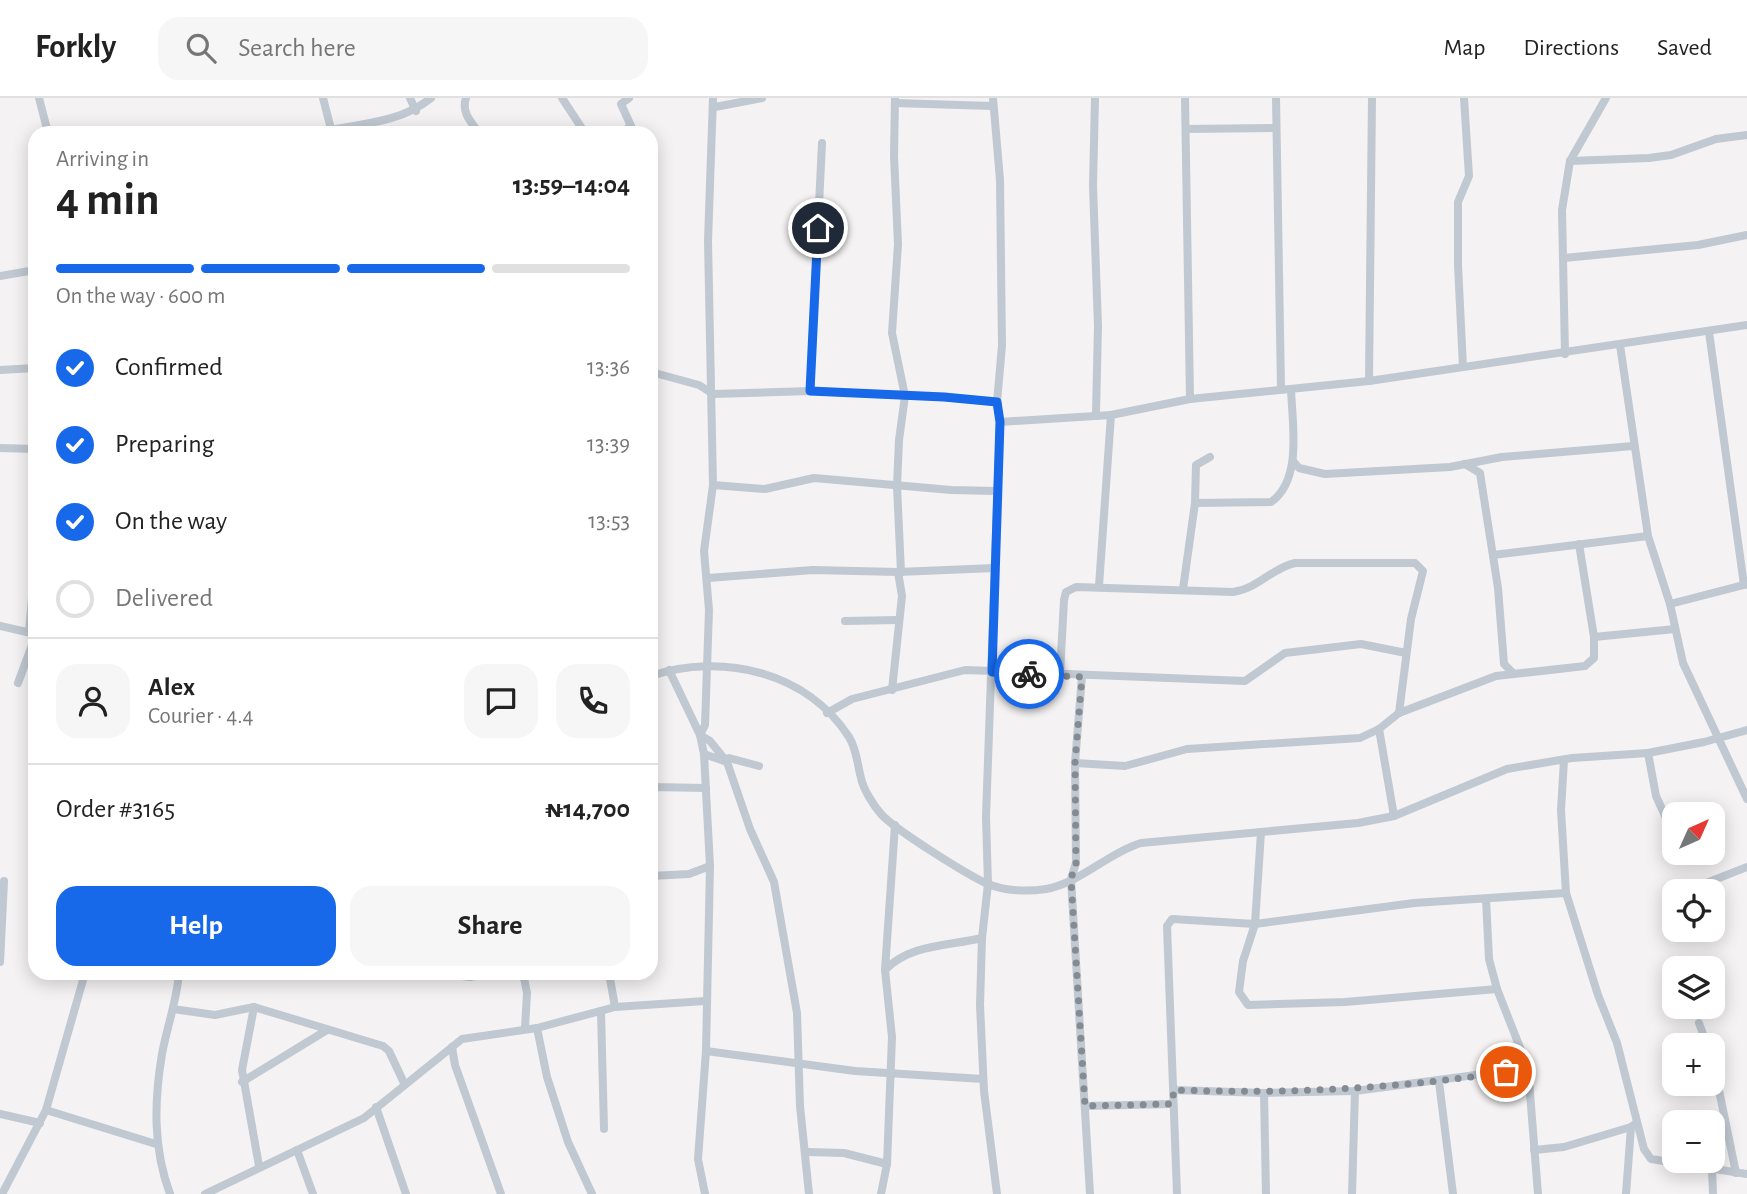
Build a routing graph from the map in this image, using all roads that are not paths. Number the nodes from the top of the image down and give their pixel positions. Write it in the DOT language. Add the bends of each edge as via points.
graph roads {
  1 [pos="38,98"];
  2 [pos="323,98"];
  3 [pos="410,98"];
  4 [pos="431,98"];
  5 [pos="458,98"];
  6 [pos="562,98"];
  7 [pos="629,98"];
  8 [pos="762,98"];
  9 [pos="1095,98"];
  10 [pos="1185,98"];
  11 [pos="1276,98"];
  12 [pos="1373,98"];
  13 [pos="1464,98"];
  14 [pos="1606,98"];
  15 [pos="895,100"];
  16 [pos="992,102"];
  17 [pos="464,103"];
  18 [pos="714,103"];
  19 [pos="416,111"];
  20 [pos="46,126"];
  21 [pos="330,126"];
  22 [pos="363,126"];
  23 [pos="476,126"];
  24 [pos="580,126"];
  25 [pos="631,126"];
  26 [pos="1276,128"];
  27 [pos="1186,129"];
  28 [pos="1747,135"];
  29 [pos="822,143"];
  30 [pos="1570,161"];
  31 [pos="1747,235"];
  32 [pos="1564,258"];
  33 [pos="28,271"];
  34 [pos="0,276"];
  35 [pos="1747,325"];
  36 [pos="1709,332"];
  37 [pos="1620,345"];
  38 [pos="1565,354"];
  39 [pos="1463,367"];
  40 [pos="28,368"];
  41 [pos="0,370"];
  42 [pos="658,374"];
  43 [pos="1369,381"];
  44 [pos="1281,388"];
  45 [pos="1291,389"];
  46 [pos="810,391"];
  47 [pos="713,394"];
  48 [pos="905,396"];
  49 [pos="1190,399"];
  50 [pos="997,402"];
  51 [pos="1096,413"];
  52 [pos="1111,415"];
  53 [pos="1000,422"];
  54 [pos="1633,446"];
  55 [pos="0,447"];
  56 [pos="28,449"];
  57 [pos="1210,457"];
  58 [pos="1486,460"];
  59 [pos="1293,461"];
  60 [pos="1465,464"];
  61 [pos="1480,473"];
  62 [pos="713,485"];
  63 [pos="897,486"];
  64 [pos="996,491"];
  65 [pos="1195,503"];
  66 [pos="1648,536"];
  67 [pos="1579,544"];
  68 [pos="1493,555"];
  69 [pos="995,568"];
  70 [pos="899,572"];
  71 [pos="912,572"];
  72 [pos="708,578"];
  73 [pos="1746,585"];
  74 [pos="1099,586"];
  75 [pos="1183,589"];
  76 [pos="902,596"];
  77 [pos="1670,604"];
  78 [pos="898,620"];
  79 [pos="845,621"];
  80 [pos="0,625"];
  81 [pos="1675,629"];
  82 [pos="28,633"];
  83 [pos="1594,636"];
  84 [pos="28,650"];
  85 [pos="1406,653"];
  86 [pos="1504,664"];
  87 [pos="706,665"];
  88 [pos="669,670"];
  89 [pos="992,672"];
  90 [pos="658,674"];
  91 [pos="1060,674"];
  92 [pos="1514,674"];
  93 [pos="1496,676"];
  94 [pos="1082,677"];
  95 [pos="18,683"];
  96 [pos="892,690"];
  97 [pos="827,713"];
  98 [pos="1399,713"];
  99 [pos="1379,730"];
  100 [pos="1747,730"];
  101 [pos="700,735"];
  102 [pos="1717,737"];
  103 [pos="1704,742"];
  104 [pos="1722,747"];
  105 [pos="1648,753"];
  106 [pos="704,754"];
  107 [pos="1564,760"];
  108 [pos="727,762"];
  109 [pos="1075,763"];
  110 [pos="759,766"];
  111 [pos="658,787"];
  112 [pos="706,788"];
  113 [pos="1747,799"];
  114 [pos="1662,809"];
  115 [pos="1394,816"];
  116 [pos="895,825"];
  117 [pos="1261,832"];
  118 [pos="710,866"];
  119 [pos="1747,867"];
  120 [pos="658,876"];
  121 [pos="1071,879"];
  122 [pos="1716,879"];
  123 [pos="4,881"];
  124 [pos="988,884"];
  125 [pos="1566,893"];
  126 [pos="1486,899"];
  127 [pos="1255,924"];
  128 [pos="887,936"];
  129 [pos="982,938"];
  130 [pos="904,954"];
  131 [pos="0,962"];
  132 [pos="885,970"];
  133 [pos="83,980"];
  134 [pos="178,980"];
  135 [pos="524,980"];
  136 [pos="611,980"];
  137 [pos="1497,989"];
  138 [pos="705,1001"];
  139 [pos="254,1007"];
  140 [pos="615,1007"];
  141 [pos="173,1009"];
  142 [pos="601,1011"];
  143 [pos="1699,1023"];
  144 [pos="525,1028"];
  145 [pos="537,1028"];
  146 [pos="327,1030"];
  147 [pos="1703,1033"];
  148 [pos="452,1047"];
  149 [pos="706,1051"];
  150 [pos="798,1062"];
  151 [pos="1528,1068"];
  152 [pos="890,1074"];
  153 [pos="983,1079"];
  154 [pos="242,1082"];
  155 [pos="1439,1082"];
  156 [pos="404,1083"];
  157 [pos="1174,1090"];
  158 [pos="1356,1091"];
  159 [pos="1264,1093"];
  160 [pos="1720,1096"];
  161 [pos="1172,1104"];
  162 [pos="1085,1106"];
  163 [pos="376,1107"];
  164 [pos="46,1110"];
  165 [pos="0,1114"];
  166 [pos="40,1124"];
  167 [pos="1634,1125"];
  168 [pos="604,1129"];
  169 [pos="156,1144"];
  170 [pos="297,1150"];
  171 [pos="1534,1150"];
  172 [pos="807,1152"];
  173 [pos="1662,1160"];
  174 [pos="887,1164"];
  175 [pos="259,1166"];
  176 [pos="1725,1171"];
  177 [pos="1712,1173"];
  178 [pos="1736,1173"];
  179 [pos="1747,1174"];
  180 [pos="219,1191"];
  181 [pos="2,1194"];
  182 [pos="170,1194"];
  183 [pos="205,1194"];
  184 [pos="313,1194"];
  185 [pos="406,1194"];
  186 [pos="501,1194"];
  187 [pos="592,1194"];
  188 [pos="705,1194"];
  189 [pos="808,1194"];
  190 [pos="881,1194"];
  191 [pos="997,1194"];
  192 [pos="1090,1194"];
  193 [pos="1177,1194"];
  194 [pos="1266,1194"];
  195 [pos="1352,1194"];
  196 [pos="1453,1194"];
  197 [pos="1538,1194"];
  198 [pos="1626,1194"];
  199 [pos="1713,1194"];
  1 -- 20 [label="street"];
  2 -- 21 [label="street"];
  3 -- 19 [label="street"];
  4 -- 19 [label="street"];
  5 -- 17 [label="street"];
  6 -- 24 [label="street"];
  7 -- 25 [label="street" via="621,104"];
  8 -- 18 [label="street"];
  9 -- 51 [label="street"];
  10 -- 27 [label="street"];
  11 -- 26 [label="street"];
  12 -- 43 [label="street"];
  13 -- 39 [label="street" via="1469,176 1458,202"];
  14 -- 30 [label="street"];
  15 -- 16 [label="street"];
  15 -- 48 [label="street" via="898,244 892,334"];
  16 -- 50 [label="street" via="1000,180 1002,345"];
  17 -- 23 [label="street"];
  18 -- 47 [label="street" via="708,241"];
  19 -- 22 [label="street"];
  26 -- 27 [label="street"];
  26 -- 44 [label="street"];
  27 -- 49 [label="street"];
  28 -- 30 [label="street" via="1716,139 1671,155"];
  29 -- 46 [label="street"];
  30 -- 32 [label="street" via="1562,210"];
  31 -- 32 [label="street" via="1698,245"];
  32 -- 38 [label="street"];
  33 -- 34 [label="street"];
  35 -- 36 [label="street"];
  36 -- 37 [label="street"];
  36 -- 73 [label="street"];
  37 -- 38 [label="street"];
  37 -- 54 [label="street"];
  38 -- 39 [label="street"];
  39 -- 43 [label="street"];
  40 -- 41 [label="street"];
  42 -- 47 [label="street" via="699,384"];
  43 -- 45 [label="street"];
  44 -- 45 [label="street"];
  44 -- 49 [label="street"];
  45 -- 59 [label="street"];
  46 -- 47 [label="street"];
  46 -- 48 [label="street"];
  47 -- 62 [label="street"];
  48 -- 50 [label="street"];
  48 -- 63 [label="street"];
  49 -- 52 [label="street"];
  50 -- 53 [label="street"];
  51 -- 52 [label="street"];
  51 -- 53 [label="street"];
  52 -- 74 [label="street"];
  53 -- 64 [label="street"];
  54 -- 58 [label="street"];
  54 -- 66 [label="street"];
  55 -- 56 [label="street"];
  57 -- 65 [label="street" via="1196,465"];
  58 -- 60 [label="street"];
  58 -- 61 [label="street"];
  59 -- 60 [label="street" via="1299,468 1325,474"];
  59 -- 65 [label="street" via="1281,496 1271,502"];
  60 -- 61 [label="street"];
  61 -- 68 [label="street"];
  62 -- 63 [label="street" via="765,489 814,478"];
  62 -- 72 [label="street" via="704,551"];
  63 -- 64 [label="street"];
  63 -- 70 [label="street"];
  64 -- 69 [label="street"];
  65 -- 75 [label="street"];
  66 -- 67 [label="street"];
  66 -- 77 [label="street"];
  67 -- 68 [label="street"];
  67 -- 83 [label="street"];
  68 -- 86 [label="street"];
  69 -- 71 [label="street"];
  69 -- 89 [label="street"];
  70 -- 71 [label="street"];
  70 -- 72 [label="street" via="813,570"];
  70 -- 76 [label="street"];
  71 -- 76 [label="street"];
  72 -- 87 [label="street"];
  73 -- 77 [label="street"];
  74 -- 75 [label="street"];
  74 -- 91 [label="street" via="1066,592"];
  75 -- 85 [label="street" via="1242,591 1295,563 1415,563 1423,571"];
  76 -- 78 [label="street"];
  77 -- 81 [label="street"];
  78 -- 79 [label="street"];
  78 -- 96 [label="street"];
  80 -- 82 [label="street"];
  81 -- 83 [label="street"];
  81 -- 102 [label="street" via="1683,663"];
  83 -- 92 [label="street" via="1594,658 1585,666"];
  84 -- 95 [label="street"];
  85 -- 94 [label="street" via="1361,643 1284,653 1245,681"];
  85 -- 98 [label="street"];
  86 -- 92 [label="street"];
  86 -- 93 [label="street"];
  87 -- 88 [label="street"];
  87 -- 97 [label="street" via="739,666 775,677"];
  87 -- 101 [label="street" via="705,725"];
  88 -- 90 [label="street"];
  88 -- 101 [label="street"];
  89 -- 91 [label="street"];
  89 -- 96 [label="street" via="936,675"];
  89 -- 124 [label="street"];
  91 -- 94 [label="street"];
  92 -- 93 [label="street"];
  93 -- 98 [label="street"];
  94 -- 109 [label="street"];
  96 -- 97 [label="street" via="852,699"];
  97 -- 116 [label="street" via="849,738 862,783 881,814"];
  98 -- 99 [label="street"];
  99 -- 109 [label="street" via="1360,737 1187,749 1125,766"];
  99 -- 115 [label="street"];
  100 -- 102 [label="street"];
  101 -- 106 [label="street"];
  101 -- 108 [label="street"];
  102 -- 103 [label="street"];
  102 -- 104 [label="street"];
  103 -- 104 [label="street"];
  103 -- 105 [label="street"];
  104 -- 113 [label="street"];
  105 -- 107 [label="street"];
  105 -- 114 [label="street"];
  106 -- 108 [label="street"];
  106 -- 112 [label="street"];
  107 -- 115 [label="street" via="1507,769"];
  107 -- 125 [label="street" via="1561,810"];
  108 -- 110 [label="street" via="734,757"];
  108 -- 150 [label="street" via="774,882 791,970"];
  109 -- 121 [label="street" via="1076,863"];
  111 -- 112 [label="street"];
  112 -- 118 [label="street"];
  115 -- 117 [label="street"];
  116 -- 124 [label="street"];
  116 -- 128 [label="street"];
  117 -- 121 [label="street" via="1141,843 1123,848"];
  117 -- 127 [label="street"];
  118 -- 120 [label="street" via="689,874"];
  118 -- 138 [label="street"];
  119 -- 122 [label="street"];
  121 -- 124 [label="street" via="1048,888 1013,890"];
  121 -- 162 [label="street"];
  123 -- 131 [label="street"];
  124 -- 129 [label="street"];
  125 -- 126 [label="street"];
  125 -- 167 [label="street" via="1617,1043"];
  126 -- 127 [label="street" via="1414,903"];
  126 -- 137 [label="street" via="1486,941"];
  127 -- 137 [label="street" via="1239,992 1254,1007"];
  127 -- 157 [label="street" via="1168,922"];
  128 -- 130 [label="street"];
  128 -- 132 [label="street"];
  129 -- 130 [label="street"];
  129 -- 153 [label="street"];
  130 -- 132 [label="street"];
  132 -- 152 [label="street" via="892,1037"];
  133 -- 164 [label="street"];
  134 -- 141 [label="street"];
  135 -- 144 [label="street"];
  136 -- 140 [label="street"];
  137 -- 151 [label="street"];
  138 -- 140 [label="street"];
  138 -- 149 [label="street"];
  139 -- 141 [label="street" via="215,1015"];
  139 -- 146 [label="street"];
  139 -- 154 [label="street"];
  140 -- 142 [label="street"];
  141 -- 169 [label="street" via="162,1053"];
  142 -- 145 [label="street"];
  142 -- 168 [label="street"];
  143 -- 147 [label="street"];
  144 -- 145 [label="street"];
  144 -- 148 [label="street" via="462,1040"];
  145 -- 187 [label="street" via="568,1142"];
  146 -- 154 [label="street"];
  146 -- 156 [label="street" via="383,1046"];
  148 -- 156 [label="street"];
  148 -- 186 [label="street"];
  149 -- 150 [label="street"];
  149 -- 188 [label="street" via="698,1145"];
  150 -- 152 [label="street"];
  150 -- 172 [label="street"];
  151 -- 155 [label="street"];
  151 -- 171 [label="street"];
  152 -- 153 [label="street"];
  152 -- 174 [label="street"];
  153 -- 191 [label="street"];
  154 -- 175 [label="street"];
  155 -- 158 [label="street"];
  155 -- 196 [label="street"];
  156 -- 163 [label="street"];
  157 -- 159 [label="street"];
  157 -- 161 [label="street"];
  158 -- 159 [label="street"];
  158 -- 195 [label="street"];
  159 -- 194 [label="street"];
  160 -- 178 [label="street"];
  161 -- 162 [label="street"];
  161 -- 193 [label="street"];
  162 -- 192 [label="street"];
  163 -- 170 [label="street" via="352,1125"];
  163 -- 185 [label="street"];
  164 -- 166 [label="street"];
  164 -- 169 [label="street"];
  165 -- 166 [label="street"];
  166 -- 181 [label="street"];
  167 -- 171 [label="street" via="1564,1147"];
  167 -- 173 [label="street" via="1651,1158"];
  167 -- 198 [label="street"];
  169 -- 182 [label="street"];
  170 -- 175 [label="street"];
  170 -- 184 [label="street"];
  171 -- 197 [label="street"];
  172 -- 174 [label="street" via="844,1153"];
  172 -- 189 [label="street"];
  174 -- 190 [label="street"];
  175 -- 180 [label="street"];
  176 -- 178 [label="street"];
  177 -- 199 [label="street"];
  178 -- 179 [label="street"];
  180 -- 183 [label="street"];
}
